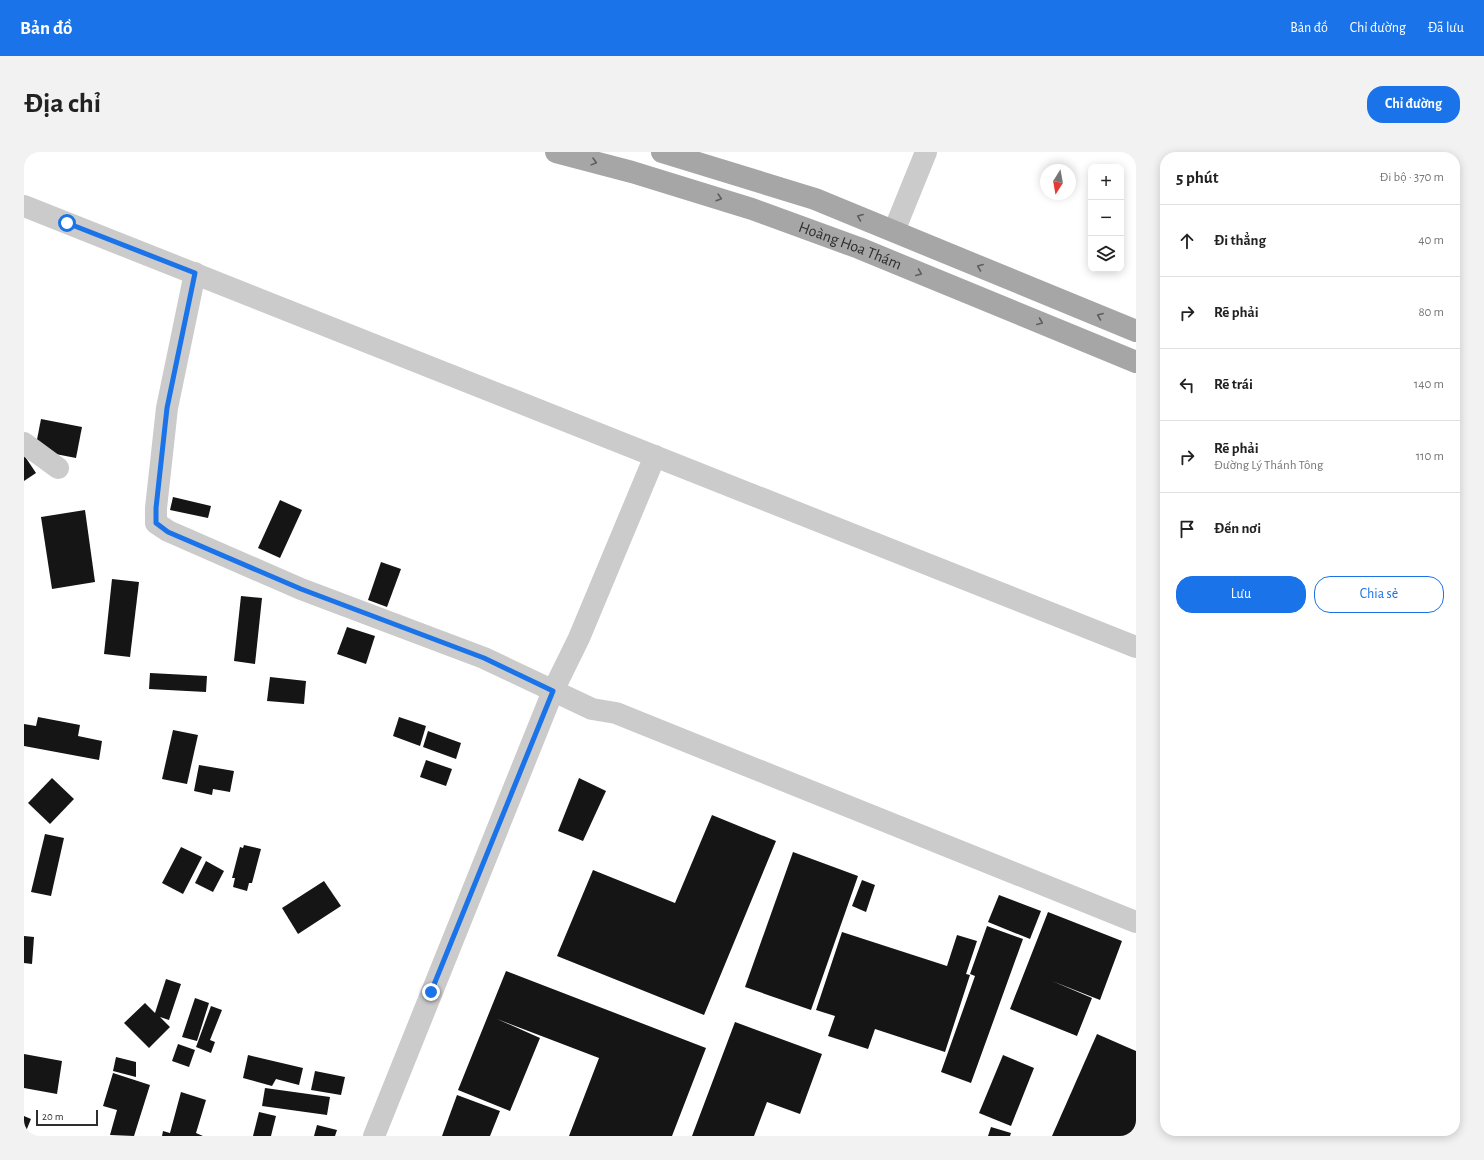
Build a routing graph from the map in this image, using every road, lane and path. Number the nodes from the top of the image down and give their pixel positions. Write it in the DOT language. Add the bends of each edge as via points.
graph roads {
  1 [pos="556,152"];
  2 [pos="662,152"];
  3 [pos="926,152"];
  4 [pos="24,206"];
  5 [pos="894,231"];
  6 [pos="195,273"];
  7 [pos="1136,331"];
  8 [pos="1136,362"];
  9 [pos="24,443"];
  10 [pos="654,456"];
  11 [pos="58,468"];
  12 [pos="1136,647"];
  13 [pos="553,691"];
  14 [pos="1136,922"];
  15 [pos="374,1136"];
  1 -- 8 [label="main road, Hoàng Hoa Thám, one-way" via="632,172 752,209 859,248"];
  5 -- 2 [label="main road, Hoàng Hoa Thám, one-way" via="815,199"];
  3 -- 5 [label="street"];
  4 -- 6 [label="street"];
  7 -- 5 [label="main road, Hoàng Hoa Thám, one-way"];
  6 -- 10 [label="street"];
  6 -- 13 [label="street" via="167,408 156,523 168,532 301,589 477,655"];
  9 -- 11 [label="street"];
  10 -- 12 [label="street"];
  10 -- 13 [label="street" via="579,638"];
  13 -- 14 [label="street" via="592,708 616,713"];
  13 -- 15 [label="street"];
}
